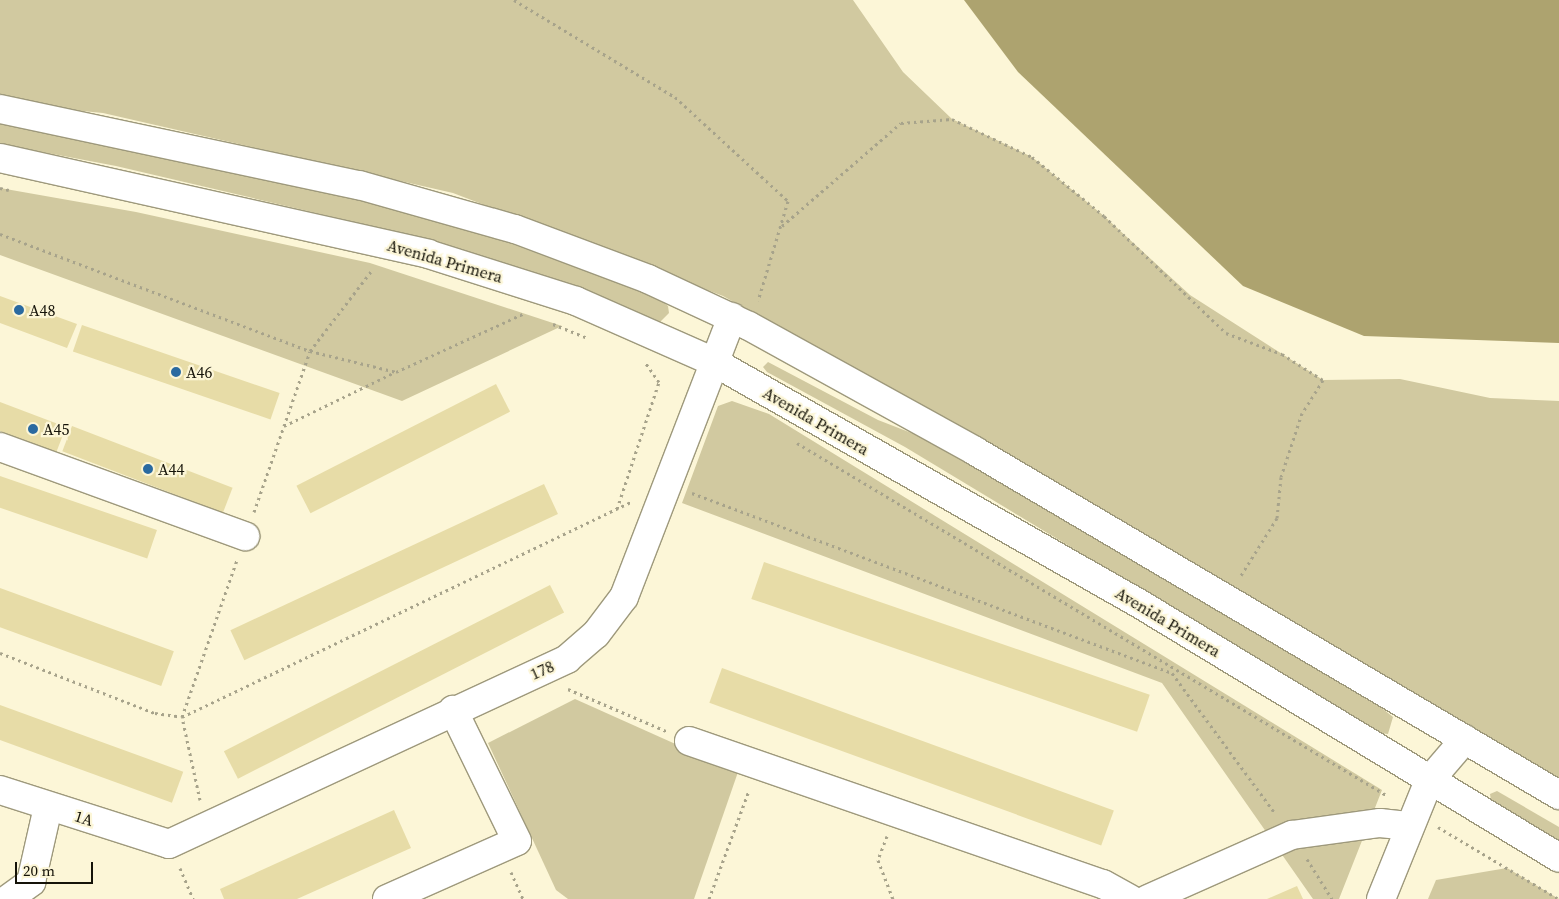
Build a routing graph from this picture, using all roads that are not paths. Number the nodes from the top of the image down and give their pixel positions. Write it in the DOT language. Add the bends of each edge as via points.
graph roads {
  1 [pos="0,109"];
  2 [pos="0,158"];
  3 [pos="740,322"];
  4 [pos="714,362"];
  5 [pos="0,447"];
  6 [pos="245,536"];
  7 [pos="453,710"];
  8 [pos="1465,739"];
  9 [pos="689,741"];
  10 [pos="1428,781"];
  11 [pos="0,790"];
  12 [pos="1559,795"];
  13 [pos="48,808"];
  14 [pos="1413,820"];
  15 [pos="170,844"];
  16 [pos="1559,858"];
  17 [pos="8,899"];
  18 [pos="387,899"];
  19 [pos="1130,899"];
  20 [pos="1148,899"];
  21 [pos="1381,899"];
  1 -- 3 [label="street" via="359,185 515,229 648,279"];
  2 -- 4 [label="street, Avenida Primera" via="428,254 561,296"];
  3 -- 4 [label="street, 178"];
  3 -- 8 [label="street" via="975,451"];
  4 -- 7 [label="street, 178" via="624,597 596,634 567,658"];
  4 -- 10 [label="street, Avenida Primera" via="1140,604"];
  5 -- 6 [label="street"];
  7 -- 15 [label="street, 178"];
  7 -- 18 [label="street" via="517,841"];
  8 -- 10 [label="street"];
  8 -- 12 [label="street"];
  9 -- 19 [label="street" via="895,815 1103,884"];
  10 -- 14 [label="street"];
  10 -- 16 [label="street, Avenida Primera"];
  11 -- 13 [label="street, 1A"];
  13 -- 15 [label="street, 1A"];
  13 -- 17 [label="street" via="31,882"];
  14 -- 20 [label="street" via="1292,835"];
  14 -- 21 [label="street"];
}
